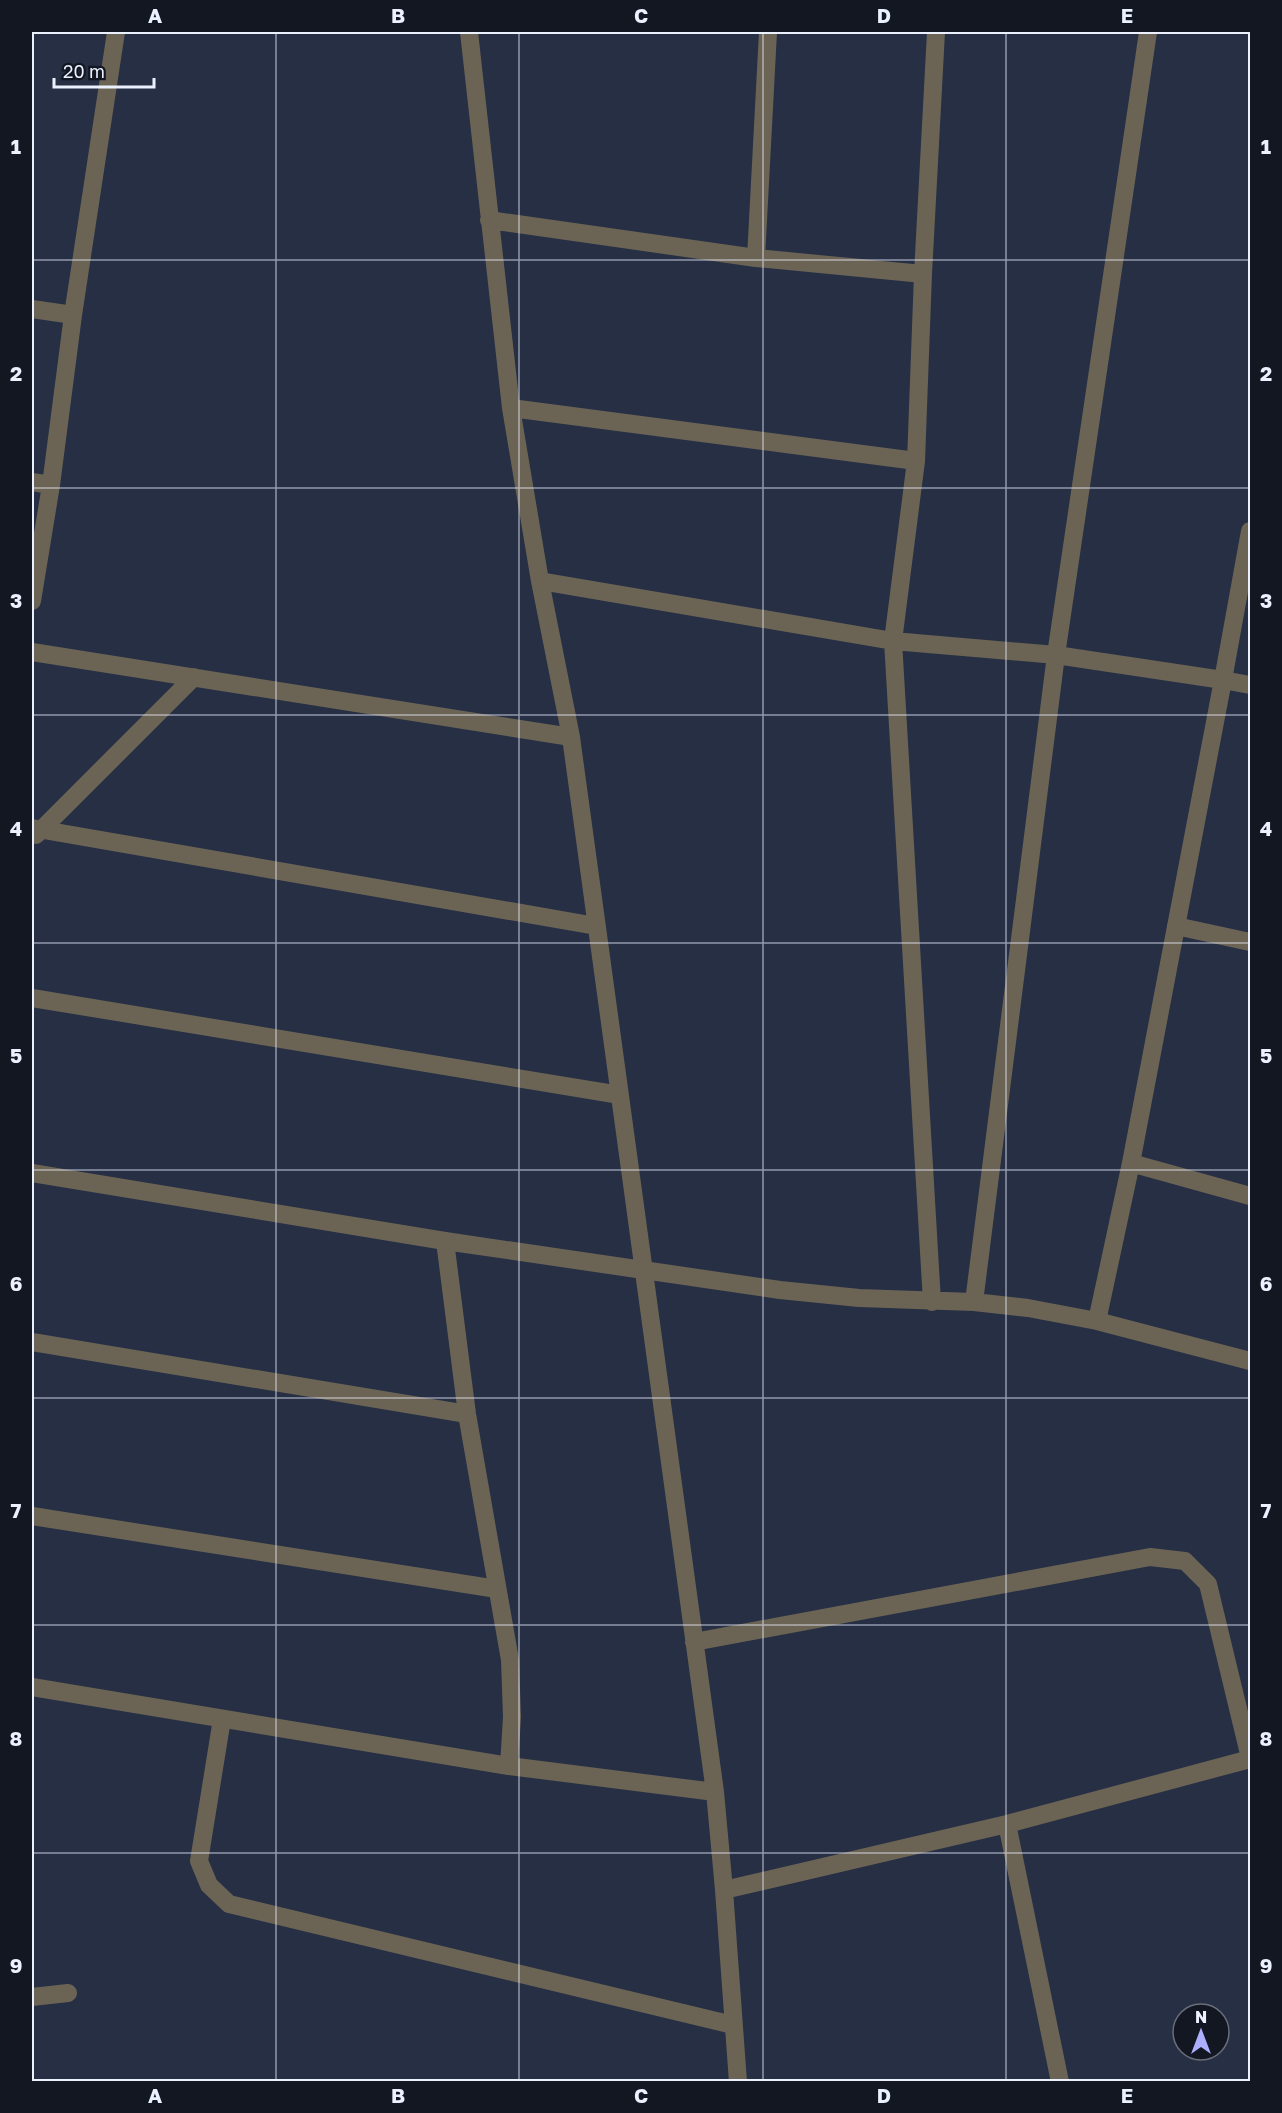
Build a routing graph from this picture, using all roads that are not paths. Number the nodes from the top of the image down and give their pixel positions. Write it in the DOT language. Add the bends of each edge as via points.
graph roads {
  1 [pos="116,32"];
  2 [pos="469,32"];
  3 [pos="768,32"];
  4 [pos="936,32"];
  5 [pos="1148,32"];
  6 [pos="489,220"];
  7 [pos="756,258"];
  8 [pos="923,274"];
  9 [pos="32,309"];
  10 [pos="73,315"];
  11 [pos="511,408"];
  12 [pos="916,460"];
  13 [pos="32,482"];
  14 [pos="51,485"];
  15 [pos="1251,531"];
  16 [pos="540,581"];
  17 [pos="32,600"];
  18 [pos="893,641"];
  19 [pos="32,652"];
  20 [pos="1056,655"];
  21 [pos="194,677"];
  22 [pos="1223,680"];
  23 [pos="1251,686"];
  24 [pos="572,737"];
  25 [pos="35,833"];
  26 [pos="596,926"];
  27 [pos="1176,926"];
  28 [pos="1251,942"];
  29 [pos="32,998"];
  30 [pos="620,1095"];
  31 [pos="1131,1163"];
  32 [pos="32,1173"];
  33 [pos="1251,1196"];
  34 [pos="445,1241"];
  35 [pos="643,1271"];
  36 [pos="932,1302"];
  37 [pos="974,1302"];
  38 [pos="1097,1321"];
  39 [pos="32,1342"];
  40 [pos="1251,1361"];
  41 [pos="466,1414"];
  42 [pos="32,1516"];
  43 [pos="497,1589"];
  44 [pos="694,1642"];
  45 [pos="32,1687"];
  46 [pos="222,1719"];
  47 [pos="1251,1759"];
  48 [pos="509,1766"];
  49 [pos="715,1792"];
  50 [pos="1007,1824"];
  51 [pos="724,1890"];
  52 [pos="68,1993"];
  53 [pos="32,1996"];
  54 [pos="733,2025"];
  55 [pos="738,2082"];
  56 [pos="1060,2082"];
  1 -- 10 [label="street"];
  2 -- 6 [label="street"];
  3 -- 7 [label="street"];
  4 -- 8 [label="street"];
  5 -- 20 [label="street"];
  6 -- 7 [label="street"];
  6 -- 11 [label="street"];
  7 -- 8 [label="street"];
  8 -- 12 [label="street"];
  9 -- 10 [label="street"];
  10 -- 14 [label="street"];
  11 -- 12 [label="street"];
  11 -- 16 [label="street"];
  12 -- 18 [label="street"];
  13 -- 14 [label="street"];
  14 -- 17 [label="street"];
  15 -- 22 [label="street"];
  16 -- 18 [label="street"];
  16 -- 24 [label="street"];
  18 -- 20 [label="street"];
  18 -- 36 [label="street"];
  19 -- 21 [label="street"];
  20 -- 22 [label="street"];
  20 -- 37 [label="street"];
  21 -- 24 [label="street"];
  21 -- 25 [label="street"];
  22 -- 23 [label="street"];
  22 -- 27 [label="street"];
  24 -- 26 [label="street"];
  25 -- 26 [label="street"];
  26 -- 30 [label="street"];
  27 -- 28 [label="street"];
  27 -- 31 [label="street"];
  29 -- 30 [label="street"];
  30 -- 35 [label="street"];
  31 -- 33 [label="street"];
  31 -- 38 [label="street"];
  32 -- 34 [label="street"];
  34 -- 35 [label="street"];
  34 -- 41 [label="street"];
  35 -- 36 [label="street" via="791,1291"];
  35 -- 44 [label="street"];
  36 -- 37 [label="street"];
  37 -- 38 [label="street"];
  38 -- 40 [label="street"];
  39 -- 41 [label="street"];
  41 -- 43 [label="street"];
  42 -- 43 [label="street"];
  43 -- 48 [label="street" via="510,1660"];
  44 -- 47 [label="street" via="1150,1557 1185,1561 1208,1584"];
  44 -- 49 [label="street"];
  45 -- 46 [label="street"];
  46 -- 48 [label="street"];
  46 -- 54 [label="street" via="199,1861 208,1886 229,1904"];
  47 -- 50 [label="street"];
  48 -- 49 [label="street"];
  49 -- 51 [label="street"];
  50 -- 51 [label="street"];
  50 -- 56 [label="street"];
  51 -- 54 [label="street"];
  52 -- 53 [label="street"];
  54 -- 55 [label="street"];
}
